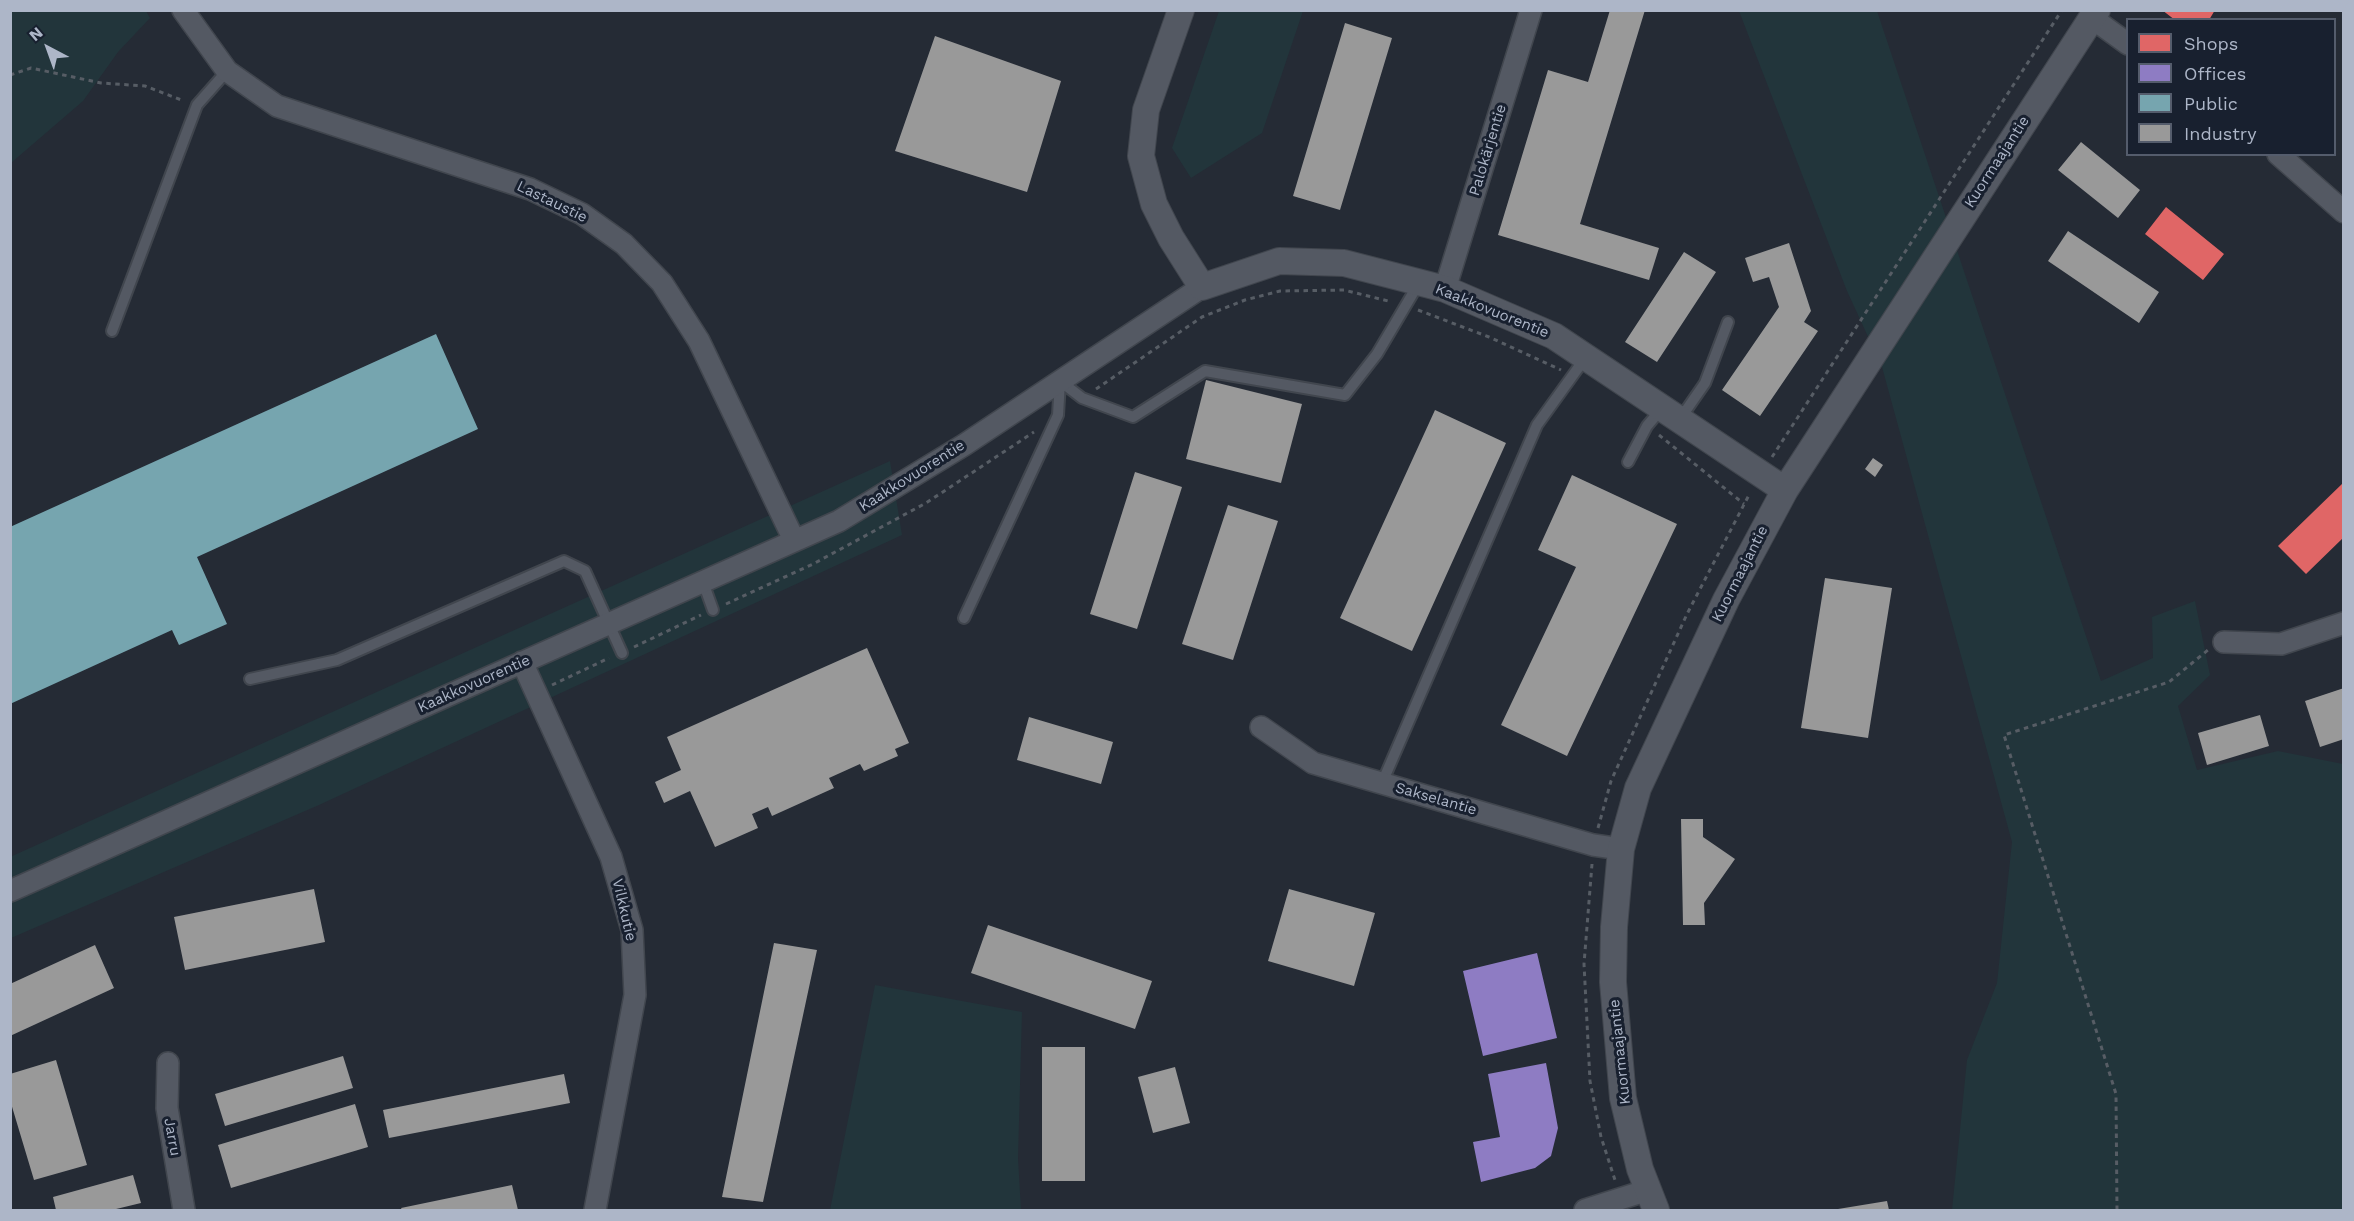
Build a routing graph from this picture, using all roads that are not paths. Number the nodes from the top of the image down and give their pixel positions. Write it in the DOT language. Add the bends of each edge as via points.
graph roads {
  1 [pos="183,10"];
  2 [pos="1181,10"];
  3 [pos="1531,10"];
  4 [pos="2095,14"];
  5 [pos="2126,43"];
  6 [pos="227,71"];
  7 [pos="2280,156"];
  8 [pos="2343,212"];
  9 [pos="1419,283"];
  10 [pos="1202,287"];
  11 [pos="1445,289"];
  12 [pos="1728,322"];
  13 [pos="112,332"];
  14 [pos="1579,366"];
  15 [pos="1060,381"];
  16 [pos="1664,418"];
  17 [pos="1628,462"];
  18 [pos="1785,490"];
  19 [pos="794,540"];
  20 [pos="703,582"];
  21 [pos="713,610"];
  22 [pos="964,618"];
  23 [pos="2343,623"];
  24 [pos="609,625"];
  25 [pos="2224,642"];
  26 [pos="622,653"];
  27 [pos="522,662"];
  28 [pos="250,679"];
  29 [pos="1261,727"];
  30 [pos="1382,783"];
  31 [pos="1621,849"];
  32 [pos="10,891"];
  33 [pos="168,1064"];
  34 [pos="1652,1200"];
  35 [pos="184,1210"];
  36 [pos="595,1210"];
  37 [pos="1586,1210"];
  1 -- 6 [label="street, Lastaustie"];
  2 -- 10 [label="street" via="1146,110 1141,156 1154,204"];
  3 -- 11 [label="street, Palokärjentie"];
  4 -- 5 [label="street"];
  4 -- 18 [label="street, Kuormaajantie"];
  6 -- 13 [label="lane" via="197,105"];
  6 -- 19 [label="street, Lastaustie" via="277,106 530,189 582,214 624,244 662,283 699,341"];
  7 -- 8 [label="street"];
  9 -- 10 [label="street, Kaakkovuorentie" via="1344,263 1279,261"];
  9 -- 11 [label="street, Kaakkovuorentie"];
  9 -- 15 [label="lane" via="1377,354 1345,395 1204,370 1132,417 1082,398"];
  10 -- 15 [label="street, Kaakkovuorentie"];
  11 -- 14 [label="street, Kaakkovuorentie" via="1554,336"];
  12 -- 16 [label="lane" via="1705,383"];
  14 -- 16 [label="street, Kaakkovuorentie"];
  14 -- 30 [label="lane" via="1538,425"];
  15 -- 19 [label="street, Kaakkovuorentie" via="880,498"];
  15 -- 22 [label="lane" via="1058,415"];
  16 -- 17 [label="lane"];
  16 -- 18 [label="street, Kaakkovuorentie"];
  18 -- 31 [label="street, Kuormaajantie" via="1677,701 1638,788"];
  19 -- 20 [label="street, Kaakkovuorentie"];
  20 -- 21 [label="lane"];
  20 -- 24 [label="street, Kaakkovuorentie"];
  23 -- 25 [label="street" via="2281,644"];
  24 -- 26 [label="lane"];
  24 -- 27 [label="street, Kaakkovuorentie"];
  24 -- 28 [label="lane" via="585,571 564,561 337,660"];
  27 -- 32 [label="street, Kaakkovuorentie"];
  27 -- 36 [label="street, Vilkkutie" via="611,857 632,930 635,995"];
  29 -- 30 [label="street, Sakselantie" via="1313,763"];
  30 -- 31 [label="street, Sakselantie" via="1593,845"];
  31 -- 34 [label="street, Kuormaajantie" via="1614,927 1618,1057 1632,1139"];
  33 -- 35 [label="street, Jarru" via="167,1108"];
  34 -- 37 [label="street"];
}
